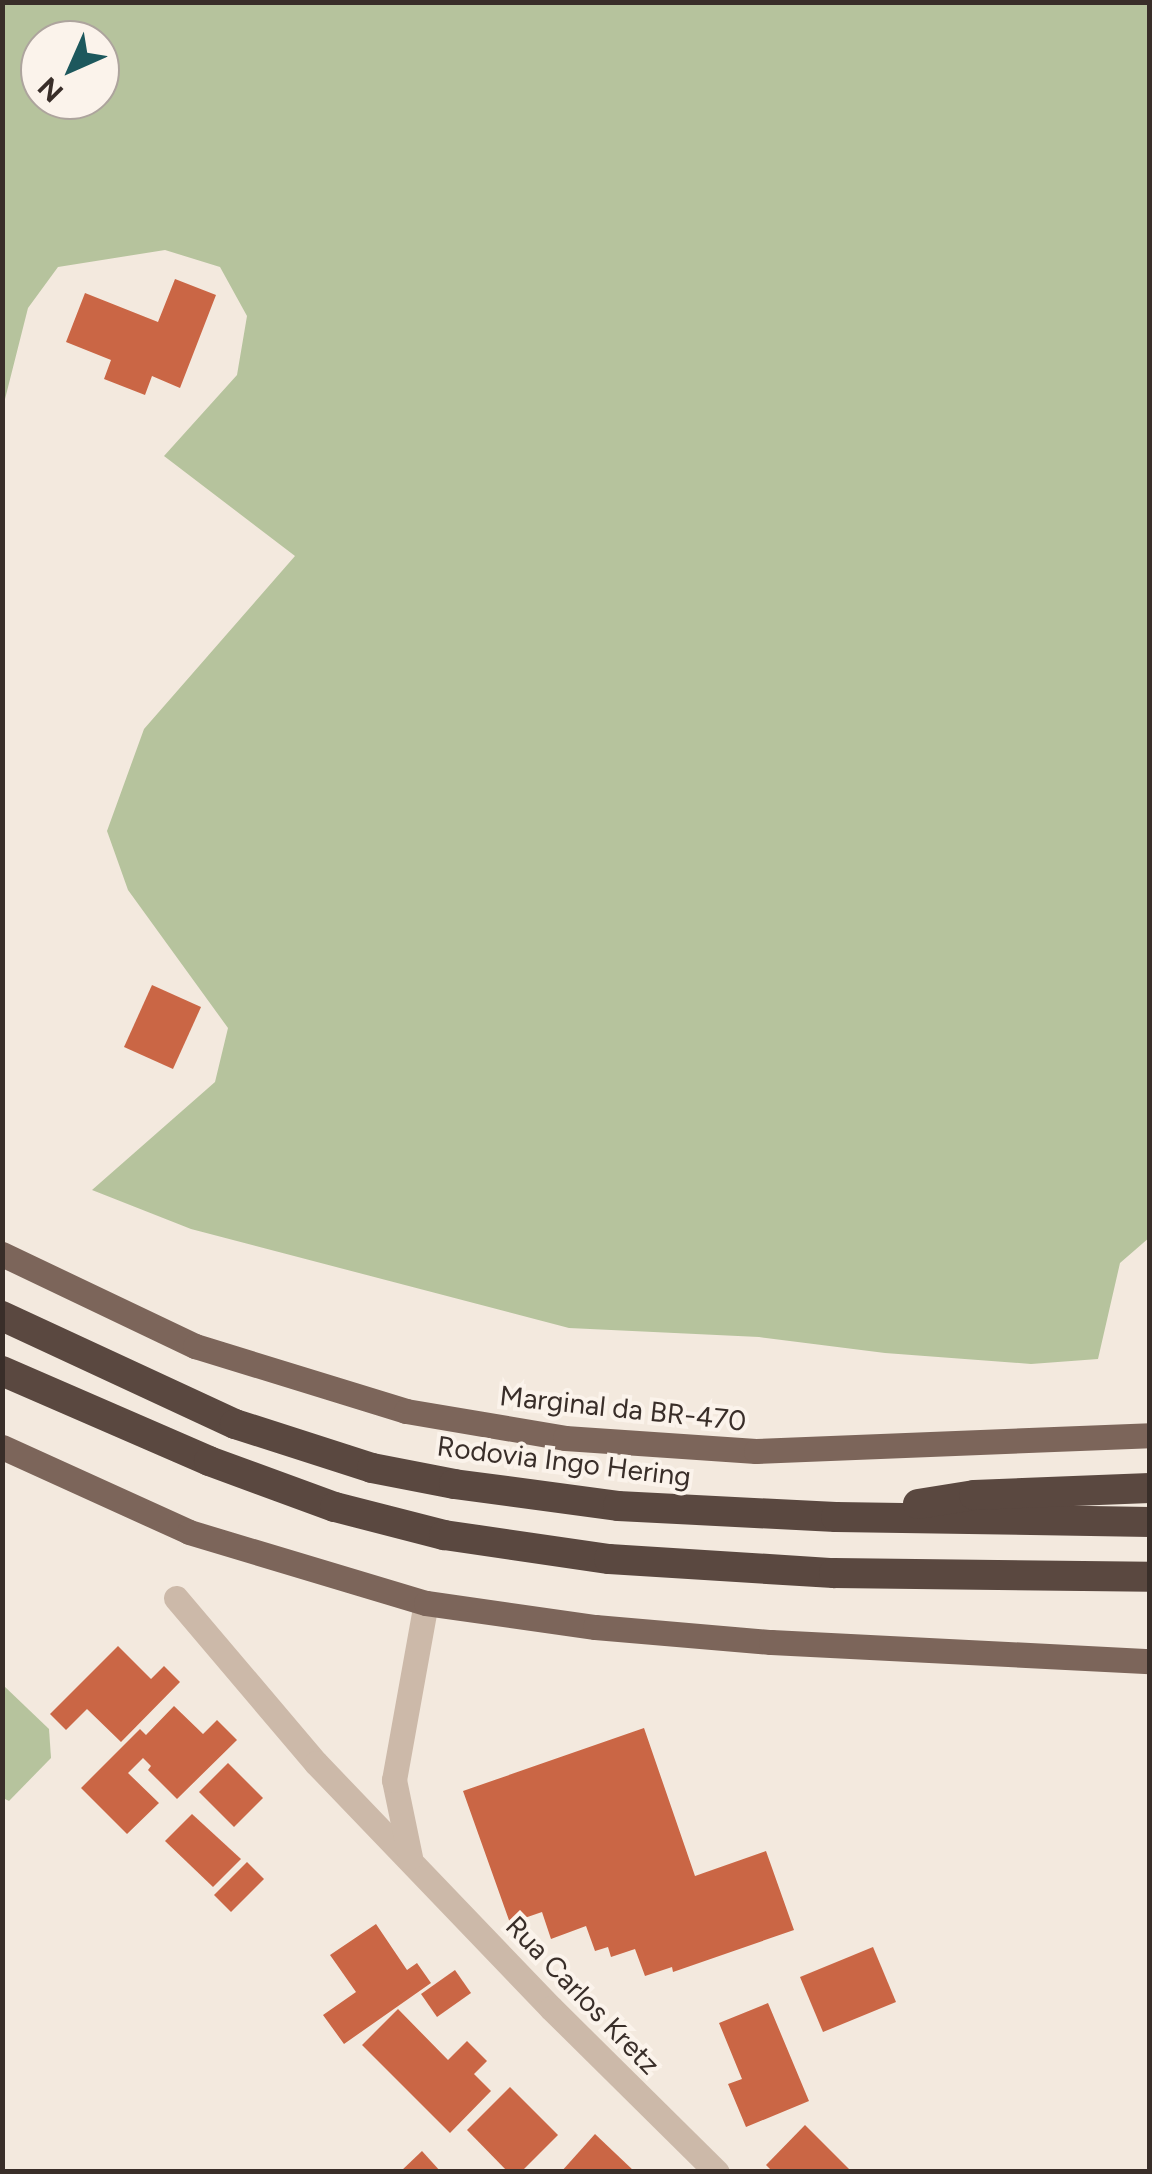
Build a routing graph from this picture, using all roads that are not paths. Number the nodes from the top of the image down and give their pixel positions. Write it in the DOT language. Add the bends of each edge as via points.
graph roads {
  1 [pos="2,1254"];
  2 [pos="2,1316"];
  3 [pos="2,1370"];
  4 [pos="1150,1436"];
  5 [pos="2,1447"];
  6 [pos="1150,1488"];
  7 [pos="836,1517"];
  8 [pos="1150,1522"];
  9 [pos="1150,1577"];
  10 [pos="1037,1578"];
  11 [pos="1150,1591"];
  12 [pos="176,1598"];
  13 [pos="426,1603"];
  14 [pos="1150,1661"];
  15 [pos="410,1857"];
  16 [pos="717,2172"];
  1 -- 4 [label="main road, Marginal da BR-470" via="195,1346 406,1411 565,1438 756,1451"];
  2 -- 7 [label="highway, Rodovia Ingo Hering" via="235,1424 372,1468 618,1506"];
  3 -- 10 [label="highway" via="209,1462 444,1535 609,1560"];
  5 -- 13 [label="main road" via="189,1532"];
  6 -- 7 [label="highway" via="974,1495"];
  7 -- 8 [label="highway, Rodovia Ingo Hering"];
  9 -- 10 [label="highway"];
  10 -- 11 [label="highway"];
  12 -- 15 [label="street, Rua Carlos Kretz" via="316,1763"];
  13 -- 14 [label="main road" via="752,1640"];
  13 -- 15 [label="street" via="394,1780"];
  15 -- 16 [label="street, Rua Carlos Kretz" via="550,2008"];
}
